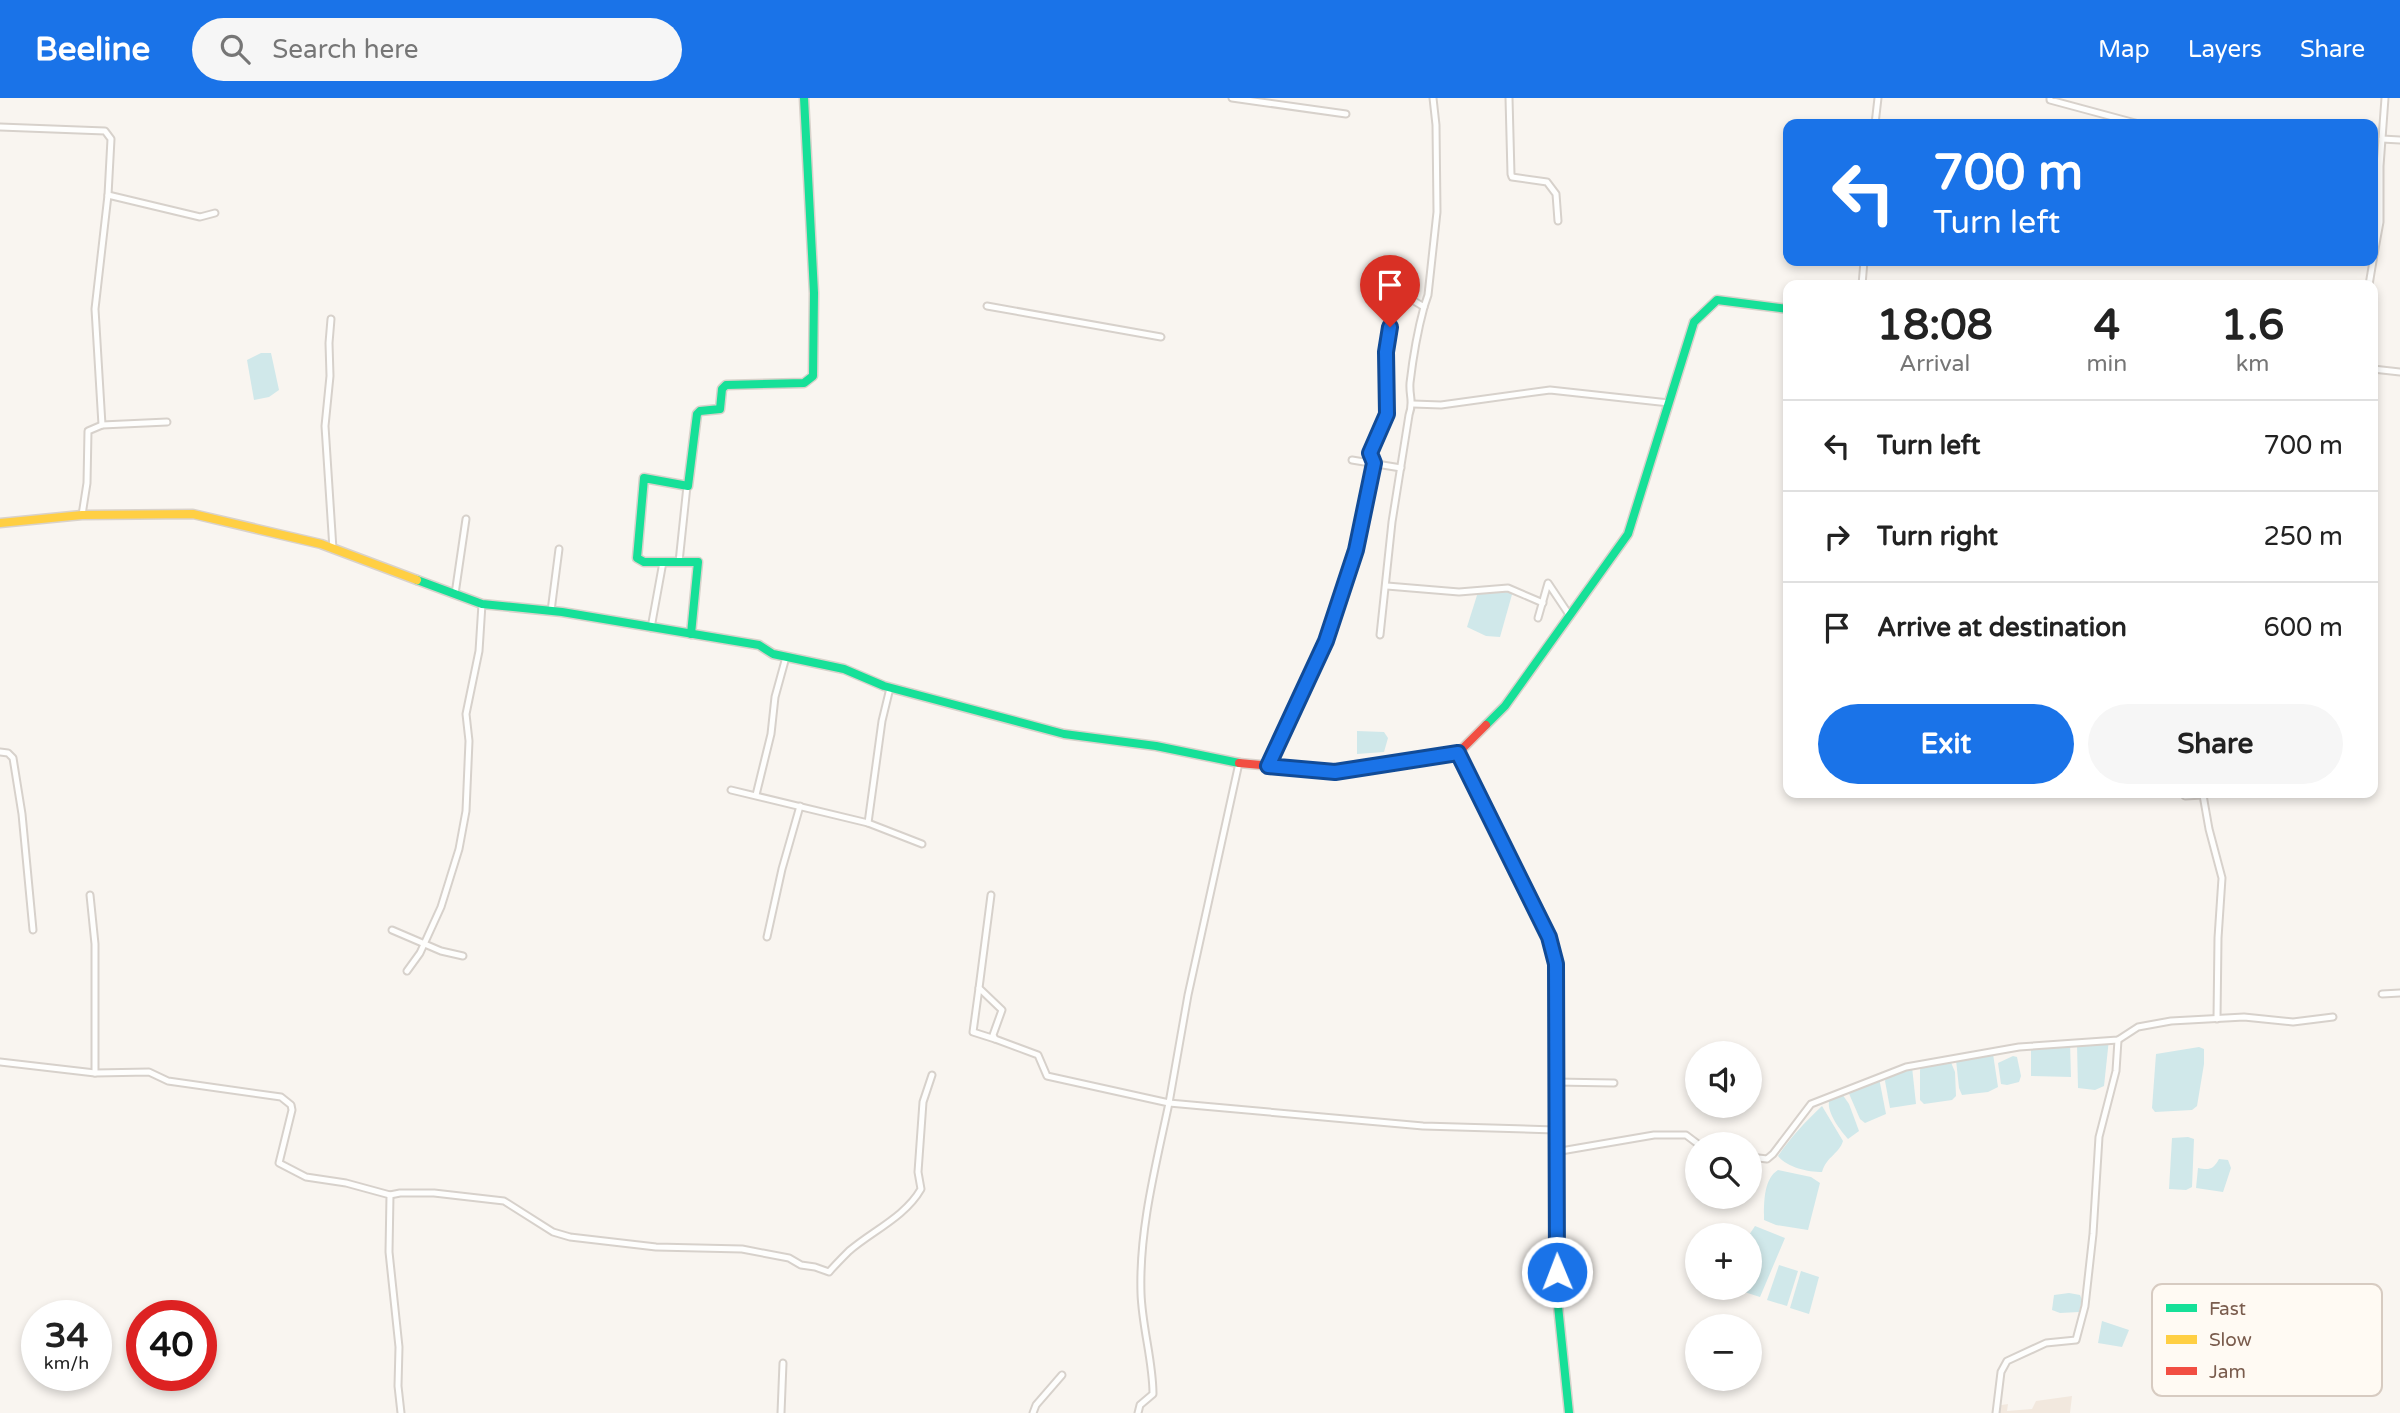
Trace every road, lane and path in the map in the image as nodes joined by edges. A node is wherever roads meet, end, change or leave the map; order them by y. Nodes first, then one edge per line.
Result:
1 (804, 98) edge
2 (1232, 98) edge
3 (1433, 98) edge
4 (1509, 98) edge
5 (1878, 98) edge
6 (2050, 98) edge
7 (2385, 98) edge
8 (1346, 114) dead end
9 (1876, 119) edge
10 (2120, 119) edge
11 (0, 127) edge
12 (2382, 139) junction
13 (2400, 140) edge
14 (2378, 157) edge
15 (2378, 194) edge
16 (108, 195) junction
17 (215, 214) dead end
18 (1558, 221) dead end
19 (2378, 233) edge
20 (987, 306) dead end
21 (1424, 307) junction
22 (1783, 308) edge
23 (331, 319) dead end
24 (1161, 337) dead end
25 (2378, 370) edge
26 (2400, 372) edge
27 (1669, 403) junction
28 (1413, 404) junction
29 (167, 422) dead end
30 (102, 425) junction
31 (1352, 460) dead end
32 (1374, 463) junction
33 (1401, 468) junction
34 (687, 486) junction
35 (82, 515) junction
36 (466, 519) dead end
37 (0, 523) edge
38 (333, 549) junction
39 (559, 549) dead end
40 (663, 562) junction
41 (679, 562) junction
42 (1387, 586) junction
43 (456, 594) junction
44 (1543, 603) junction
45 (482, 604) junction
46 (551, 611) junction
47 (1570, 616) junction
48 (1538, 618) dead end
49 (651, 628) junction
50 (691, 634) junction
51 (1380, 635) dead end
52 (786, 657) junction
53 (890, 688) junction
54 (0, 752) edge
55 (1458, 753) junction
56 (1239, 763) junction
57 (1268, 766) junction
58 (732, 790) dead end
59 (757, 795) junction
60 (2205, 798) edge
61 (800, 806) junction
62 (868, 823) junction
63 (922, 844) dead end
64 (90, 895) dead end
65 (991, 895) dead end
66 (33, 930) dead end
67 (391, 930) dead end
68 (767, 937) dead end
69 (425, 943) junction
70 (463, 956) dead end
71 (407, 971) dead end
72 (979, 988) junction
73 (2400, 993) edge
74 (2382, 994) dead end
75 (2333, 1017) dead end
76 (2217, 1019) junction
77 (995, 1039) junction
78 (2118, 1040) junction
79 (0, 1062) edge
80 (95, 1073) junction
81 (932, 1075) dead end
82 (1555, 1082) junction
83 (1614, 1083) dead end
84 (1169, 1103) junction
85 (1555, 1130) junction
86 (1685, 1135) edge
87 (1555, 1152) junction
88 (1762, 1158) edge
89 (390, 1195) junction
90 (783, 1363) dead end
91 (1062, 1375) dead end
92 (401, 1413) edge
93 (781, 1413) edge
94 (1033, 1413) edge
95 (1138, 1413) edge
96 (1569, 1413) edge
97 (1996, 1413) edge

1 - 34 street
2 - 8 street
3 - 21 street
4 - 18 street
5 - 9 street
6 - 10 street
7 - 12 street
11 - 16 street
12 - 13 street
12 - 14 street
15 - 19 street
16 - 17 street
16 - 30 street
20 - 24 street
21 - 28 street
21 - 32 street
22 - 27 street
23 - 38 street
25 - 26 street
27 - 28 street
27 - 47 street
28 - 33 street
29 - 30 street
30 - 35 street
31 - 32 street
32 - 33 street
32 - 57 street
33 - 42 street
34 - 40 street
34 - 41 street
35 - 37 street
35 - 38 street
36 - 43 street
38 - 43 street
39 - 46 street
40 - 41 street
40 - 49 street
41 - 50 street
42 - 44 street
42 - 51 street
43 - 45 street
44 - 47 street
44 - 48 street
45 - 46 street
45 - 69 street
46 - 49 street
47 - 55 street
49 - 50 street
50 - 52 street
52 - 53 street
52 - 59 street
53 - 56 street
53 - 62 street
54 - 66 street
55 - 57 street
55 - 82 street
56 - 57 street
56 - 84 street
58 - 59 street
59 - 61 street
60 - 76 street
61 - 62 street
61 - 68 street
62 - 63 street
64 - 80 street
65 - 72 street
67 - 69 street
69 - 70 street
69 - 71 street
72 - 77 street
72 - 77 street
73 - 74 street
75 - 76 street
76 - 78 street
77 - 84 street
78 - 88 street
78 - 97 street
79 - 80 street
80 - 89 street
81 - 89 street
82 - 83 street
82 - 85 street
84 - 85 street
84 - 95 street
85 - 87 street
86 - 87 street
87 - 96 street
89 - 92 street
90 - 93 street
91 - 94 street

